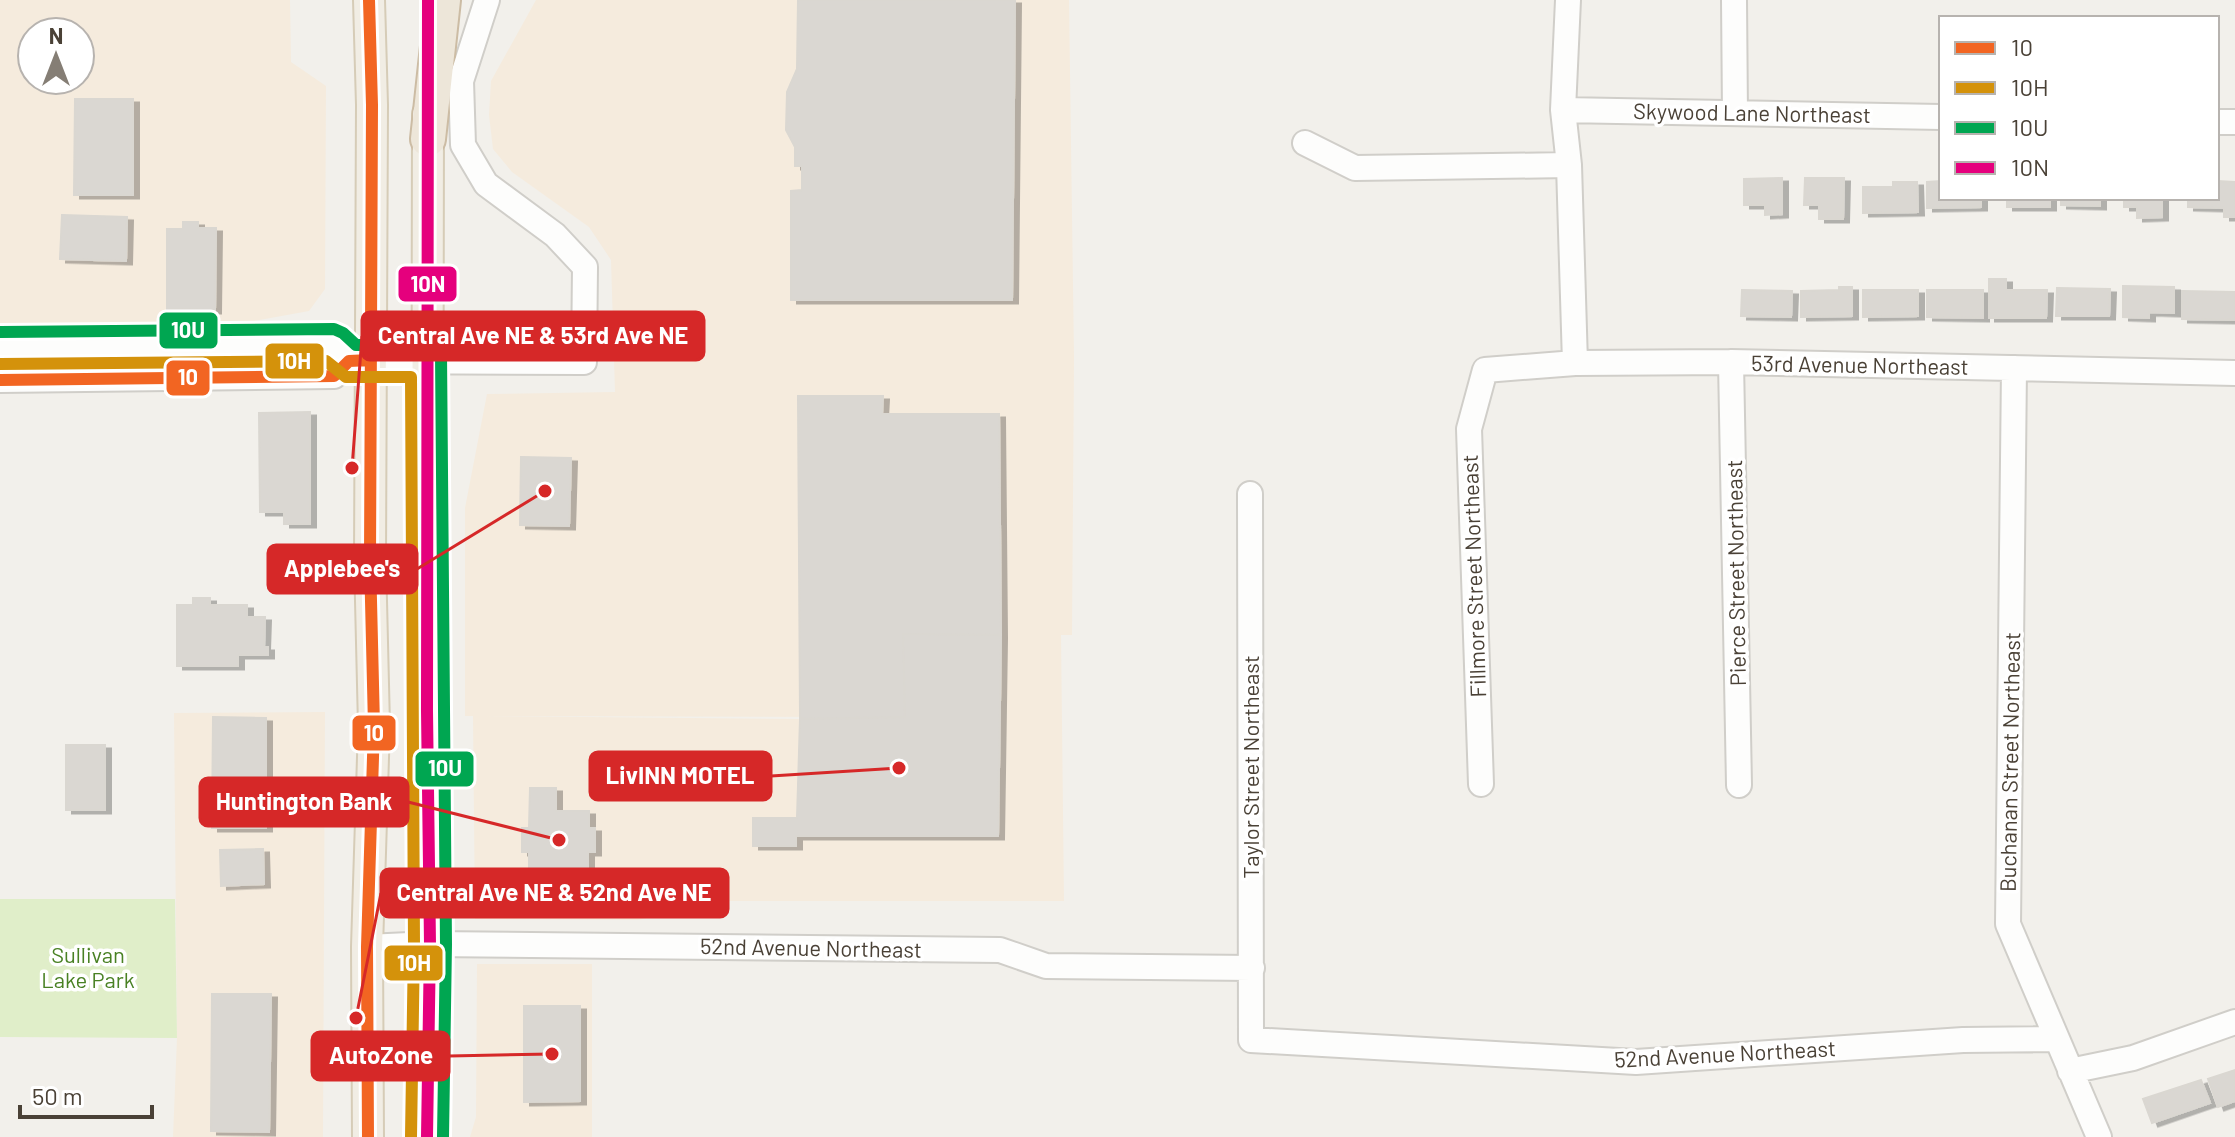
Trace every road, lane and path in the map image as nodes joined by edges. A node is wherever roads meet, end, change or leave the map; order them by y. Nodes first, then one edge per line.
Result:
1 (369, 0) edge
2 (428, 0) edge
3 (443, 0) edge
4 (487, 0) edge
5 (1568, 0) edge
6 (1734, 0) edge
7 (1563, 110) junction
8 (1735, 113) junction
9 (1939, 117) edge
10 (428, 139) junction
11 (1305, 143) dead end
12 (1569, 165) junction
13 (0, 348) edge
14 (360, 361) junction
15 (427, 361) junction
16 (1731, 362) junction
17 (1575, 363) junction
18 (2014, 368) junction
19 (1485, 370) joint
20 (2235, 373) edge
21 (0, 380) edge
22 (1250, 494) dead end
23 (1481, 784) dead end
24 (1739, 785) dead end
25 (430, 944) junction
26 (367, 947) junction
27 (1252, 968) junction
28 (2235, 1022) edge
29 (2056, 1039) junction
30 (1251, 1040) joint
31 (2070, 1071) junction
32 (368, 1137) edge
33 (427, 1137) edge
34 (2099, 1137) edge

1 - 14 main road
2 - 10 main road
3 - 10 highway
4 - 15 street
5 - 7 street
6 - 8 street
7 - 8 street, Skywood Lane Northeast
7 - 12 street
8 - 9 street, Skywood Lane Northeast
10 - 15 main road
11 - 12 street
12 - 17 street
13 - 14 street
14 - 15 street
14 - 21 street
14 - 26 main road
15 - 25 main road
16 - 17 street, 53rd Avenue Northeast
16 - 18 street, 53rd Avenue Northeast
16 - 24 street, Pierce Street Northeast
17 - 19 street, 53rd Avenue Northeast
18 - 20 street, 53rd Avenue Northeast
18 - 29 street, Buchanan Street Northeast
19 - 23 street, Fillmore Street Northeast
22 - 27 street, Taylor Street Northeast
25 - 26 street, 52nd Avenue Northeast
25 - 27 street, 52nd Avenue Northeast
25 - 33 main road
26 - 32 main road
27 - 30 street, Taylor Street Northeast
28 - 31 street
29 - 30 street, 52nd Avenue Northeast
29 - 31 street, Buchanan Street Northeast
31 - 34 street, Buchanan Street Northeast

